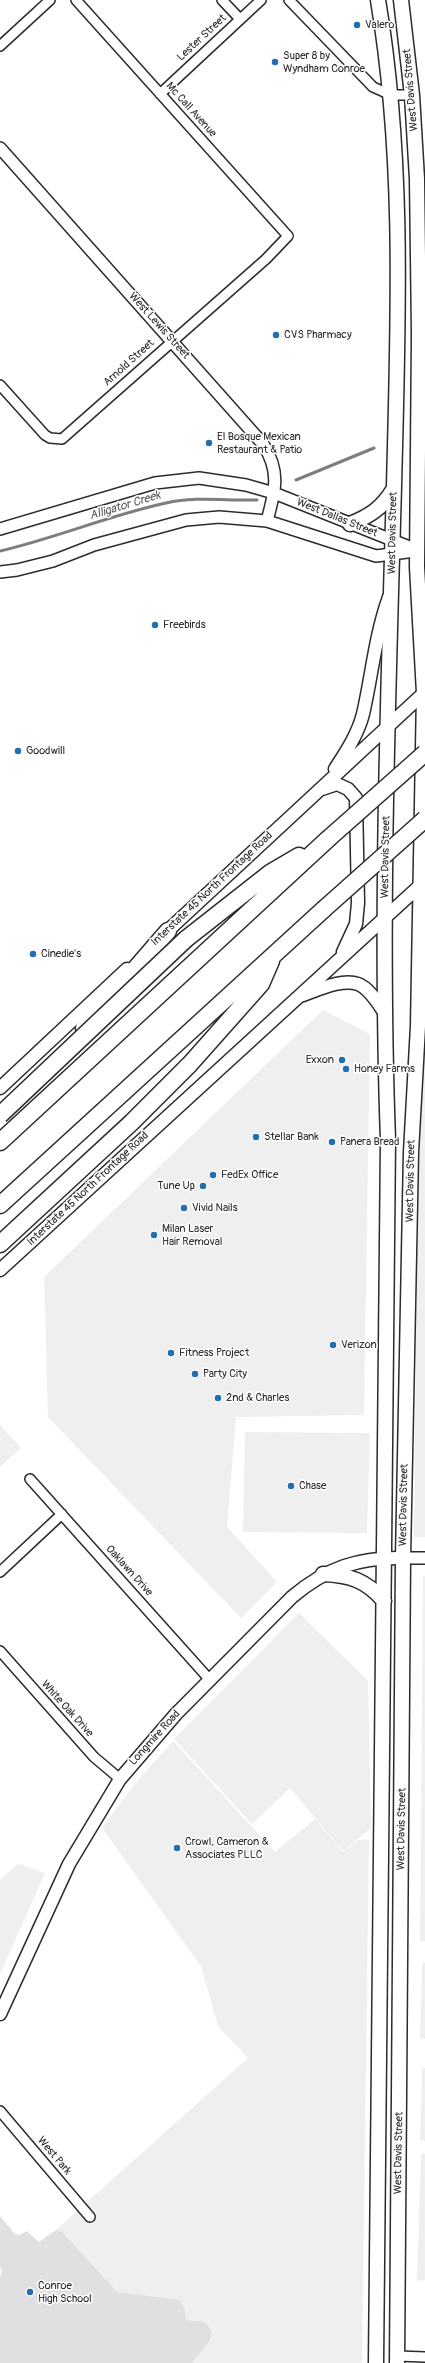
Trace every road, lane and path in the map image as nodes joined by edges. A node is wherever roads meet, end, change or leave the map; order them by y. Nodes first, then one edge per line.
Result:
1 (50, 0) edge
2 (76, 0) edge
3 (222, 0) edge
4 (261, 0) edge
5 (289, 0) edge
6 (378, 0) edge
7 (401, 0) edge
8 (240, 19) junction
9 (0, 46) edge
10 (160, 94) junction
11 (390, 95) junction
12 (412, 95) junction
13 (0, 148) edge
14 (288, 236) joint
15 (398, 309) junction
16 (420, 334) junction
17 (172, 340) junction
18 (0, 385) edge
19 (394, 489) junction
20 (274, 493) junction
21 (267, 521) junction
22 (350, 524) junction
23 (0, 529) edge
24 (392, 547) junction
25 (421, 552) edge
26 (0, 572) edge
27 (392, 588) junction
28 (424, 693) edge
29 (388, 726) junction
30 (425, 753) edge
31 (329, 780) junction
32 (318, 791) junction
33 (425, 819) edge
34 (328, 839) junction
35 (422, 883) edge
36 (385, 917) junction
37 (168, 931) junction
38 (273, 956) junction
39 (340, 957) junction
40 (297, 997) junction
41 (384, 1012) junction
42 (0, 1088) edge
43 (0, 1115) edge
44 (0, 1122) edge
45 (0, 1142) edge
46 (0, 1205) edge
47 (0, 1244) edge
48 (0, 1270) edge
49 (30, 1478) dead end
50 (62, 1514) junction
51 (385, 1558) junction
52 (403, 1558) junction
53 (425, 1558) edge
54 (0, 1572) edge
55 (323, 1574) junction
56 (384, 1601) junction
57 (0, 1651) edge
58 (210, 1680) junction
59 (120, 1779) junction
60 (381, 1942) junction
61 (0, 2014) edge
62 (400, 2055) junction
63 (0, 2111) edge
64 (90, 2217) dead end
65 (378, 2260) junction
66 (376, 2357) edge
67 (425, 2357) edge
68 (397, 2360) edge
69 (385, 2363) edge

1 - 9 street
2 - 10 street, Mc Call Avenue
3 - 8 street
4 - 8 street, Lester Street
5 - 11 street
6 - 11 main road, West Davis Street
7 - 12 main road, West Davis Street
8 - 10 street, Lester Street
10 - 14 street, Mc Call Avenue
11 - 12 street
11 - 15 main road, West Davis Street
12 - 16 main road, West Davis Street
13 - 17 street, West Lewis Street
14 - 17 street, Arnold Street
15 - 16 main road
15 - 19 main road, West Davis Street
16 - 25 main road, West Davis Street
17 - 18 street, Arnold Street
17 - 20 street, West Lewis Street
19 - 22 main road
19 - 24 main road, West Davis Street
20 - 21 street, West Lewis Street
20 - 22 street, West Dallas Street
20 - 23 street, West Dallas Street
21 - 24 street, West Dallas Street
21 - 26 street, West Dallas Street
22 - 24 street, West Dallas Street
24 - 25 street, West Dallas Street
24 - 27 main road, West Davis Street
25 - 28 main road, West Davis Street
27 - 29 main road, West Davis Street
27 - 31 main road
28 - 29 main road, Interstate 45 North Frontage Road
28 - 35 main road, West Davis Street
29 - 31 main road, Interstate 45 North Frontage Road
29 - 36 main road, West Davis Street
30 - 34 highway, bridge
31 - 32 main road, Interstate 45 North Frontage Road
32 - 37 main road, Interstate 45 North Frontage Road
32 - 39 main road
33 - 38 highway, bridge
34 - 43 highway, bridge
34 - 45 highway
35 - 36 main road, Interstate 45 North Frontage Road
35 - 52 main road, West Davis Street
36 - 39 main road, Interstate 45 North Frontage Road
36 - 41 main road, West Davis Street
37 - 42 main road, Interstate 45 North Frontage Road
37 - 44 highway
38 - 46 highway
38 - 47 highway
39 - 40 main road, Interstate 45 North Frontage Road
40 - 41 main road
40 - 48 main road, Interstate 45 North Frontage Road
41 - 51 main road, West Davis Street
49 - 50 street, Oaklawn Drive
50 - 54 street
50 - 58 street, Oaklawn Drive
51 - 52 main road, Longmire Road
51 - 55 main road, Longmire Road
51 - 56 main road, West Davis Street
52 - 53 street
52 - 62 main road, West Davis Street
55 - 56 main road
55 - 58 main road, Longmire Road
56 - 60 main road, West Davis Street
57 - 59 street, White Oak Drive
58 - 59 main road, Longmire Road
59 - 61 main road, Longmire Road
60 - 62 main road
60 - 65 main road, West Davis Street
62 - 68 main road, West Davis Street
63 - 64 street, West Park
65 - 66 main road, West Davis Street
65 - 68 main road
66 - 69 main road
67 - 68 street

